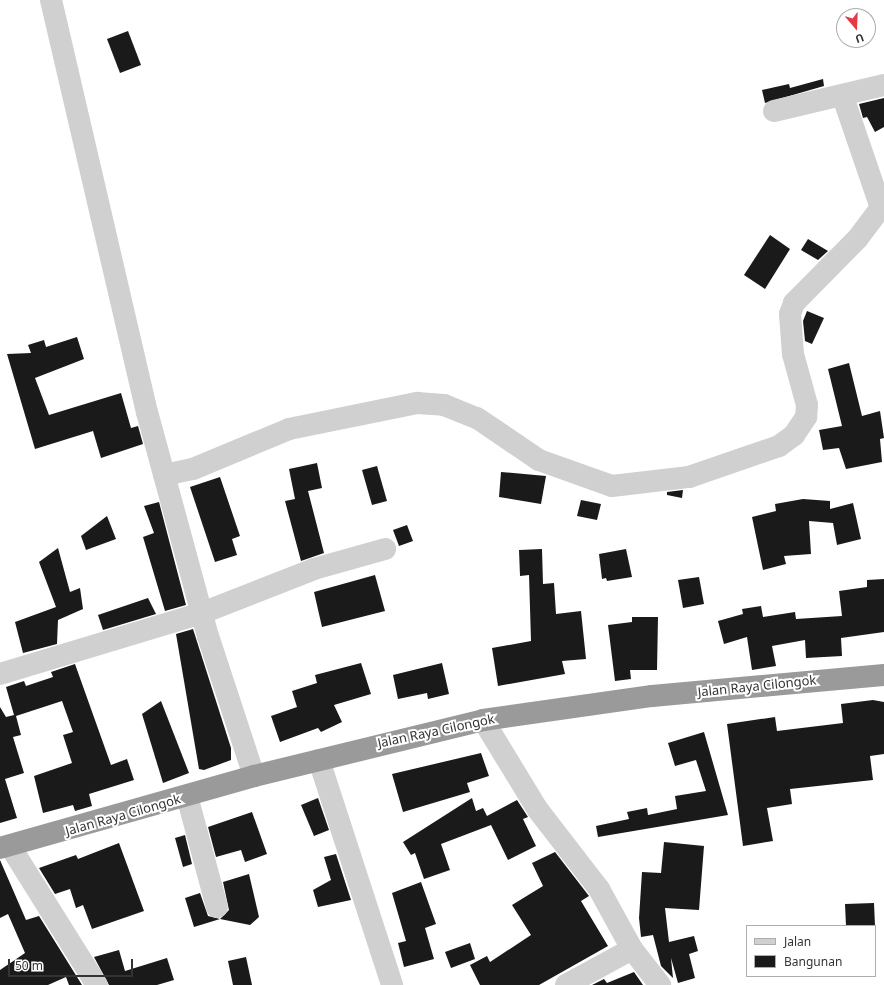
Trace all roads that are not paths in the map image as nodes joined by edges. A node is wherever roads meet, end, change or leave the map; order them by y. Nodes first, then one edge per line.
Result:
1 (51, 0) edge
2 (884, 85) edge
3 (843, 97) junction
4 (774, 111) dead end
5 (882, 207) edge
6 (164, 475) junction
7 (385, 549) dead end
8 (202, 613) junction
9 (0, 674) edge
10 (884, 675) edge
11 (483, 720) junction
12 (318, 760) junction
13 (254, 776) junction
14 (187, 796) junction
15 (5, 847) edge
16 (217, 907) dead end
17 (632, 949) junction
18 (96, 985) edge
19 (392, 985) edge
20 (566, 985) edge
21 (660, 985) edge

1 - 6 street
2 - 3 street
3 - 4 street
3 - 5 street
5 - 6 street
6 - 8 street
7 - 8 street
8 - 9 street
8 - 13 street
10 - 11 highway, Jalan Raya Cilongok
11 - 12 highway, Jalan Raya Cilongok
11 - 17 street
12 - 13 highway, Jalan Raya Cilongok
12 - 19 street
13 - 14 highway, Jalan Raya Cilongok
14 - 15 highway, Jalan Raya Cilongok
14 - 16 street
15 - 18 street
17 - 20 street
17 - 21 street

